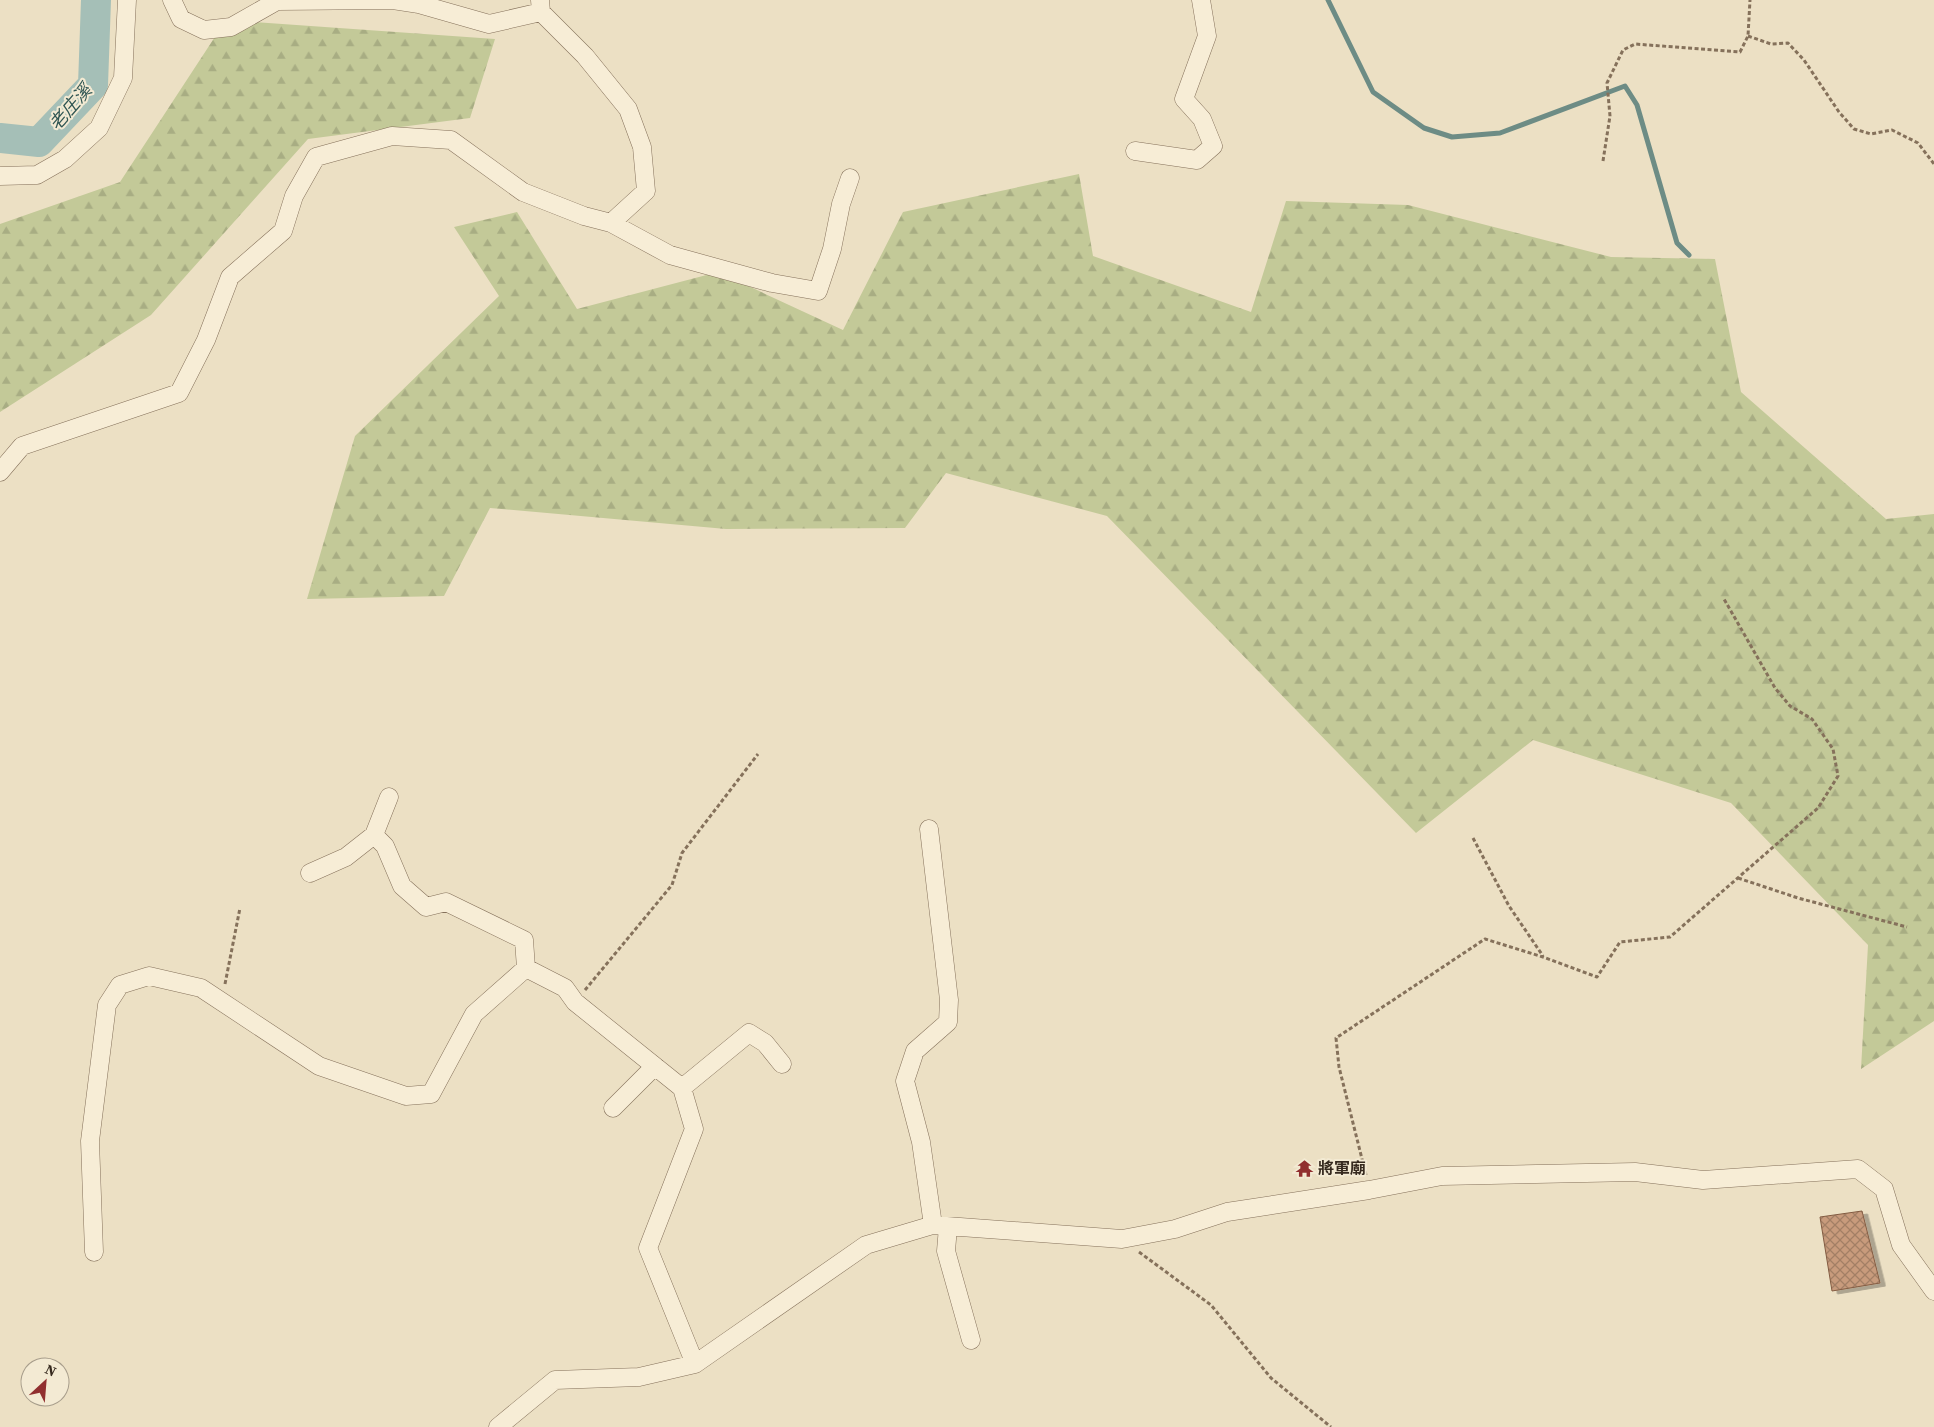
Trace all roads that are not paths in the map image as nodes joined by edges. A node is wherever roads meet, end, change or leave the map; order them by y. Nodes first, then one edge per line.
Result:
1 (127, 0) edge
2 (172, 0) edge
3 (1201, 0) edge
4 (541, 6) edge
5 (1136, 151) dead end
6 (0, 176) edge
7 (850, 178) dead end
8 (611, 223) junction
9 (0, 472) edge
10 (389, 797) dead end
11 (929, 829) dead end
12 (374, 836) junction
13 (310, 873) dead end
14 (526, 968) junction
15 (782, 1064) dead end
16 (655, 1066) junction
17 (682, 1088) junction
18 (613, 1108) dead end
19 (940, 1226) junction
20 (94, 1252) dead end
21 (1934, 1291) edge
22 (971, 1340) dead end
23 (695, 1364) junction
24 (498, 1427) edge

1 - 6 street
2 - 4 street
3 - 5 street
4 - 8 street
7 - 8 street
8 - 9 street
10 - 12 street
11 - 19 street
12 - 13 street
12 - 14 street
14 - 16 street
14 - 20 street
15 - 17 street
16 - 17 street
16 - 18 street
17 - 23 street
19 - 21 street
19 - 22 street
19 - 23 street
23 - 24 street

